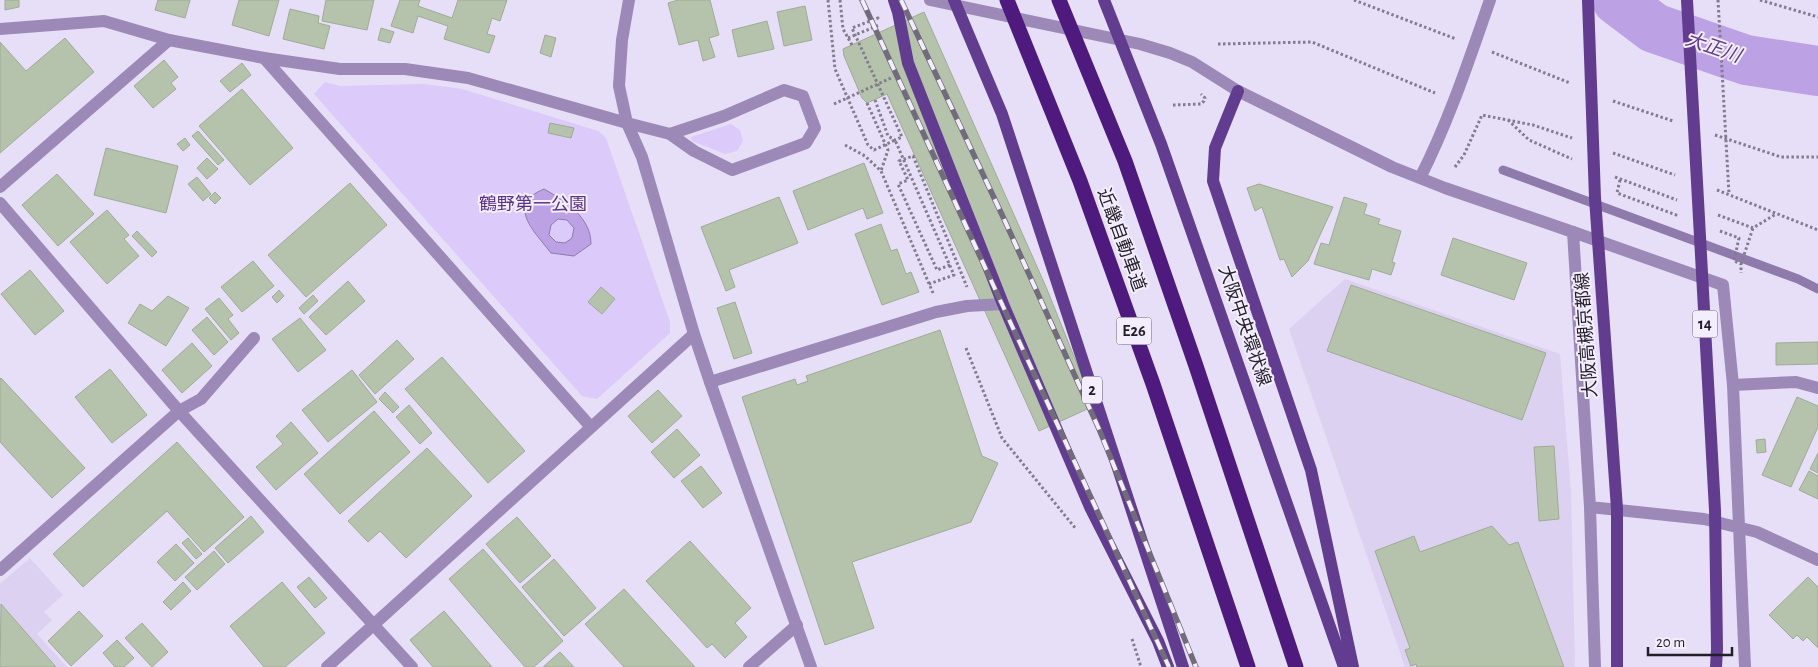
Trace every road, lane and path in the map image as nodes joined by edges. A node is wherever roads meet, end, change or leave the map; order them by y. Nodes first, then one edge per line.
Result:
1 (629, 0) edge
2 (828, 0) edge
3 (840, 0) edge
4 (894, 0) edge
5 (930, 0) edge
6 (954, 0) edge
7 (1007, 0) edge
8 (1059, 0) edge
9 (1104, 0) edge
10 (1490, 0) edge
11 (1588, 0) edge
12 (1687, 0) edge
13 (1718, 0) edge
14 (1760, 0) edge
15 (1818, 17) edge
16 (0, 29) edge
17 (848, 38) junction
18 (169, 40) junction
19 (1218, 44) dead end
20 (852, 45) dead end
21 (264, 58) junction
22 (891, 78) dead end
23 (877, 85) junction
24 (1238, 91) junction
25 (1199, 92) dead end
26 (1435, 94) dead end
27 (875, 100) dead end
28 (867, 103) dead end
29 (834, 104) dead end
30 (1173, 105) dead end
31 (1507, 120) junction
32 (627, 123) junction
33 (670, 134) junction
34 (895, 140) junction
35 (1579, 141) dead end
36 (845, 145) dead end
37 (1608, 151) dead end
38 (1579, 162) dead end
39 (1456, 167) dead end
40 (881, 172) junction
41 (1612, 176) dead end
42 (1420, 178) junction
43 (1682, 178) dead end
44 (1620, 180) junction
45 (0, 187) edge
46 (1710, 188) dead end
47 (1729, 194) junction
48 (1682, 202) dead end
49 (0, 203) edge
50 (1776, 214) junction
51 (1718, 215) dead end
52 (1687, 218) dead end
53 (1713, 228) dead end
54 (1753, 228) junction
55 (1818, 230) edge
56 (1573, 232) junction
57 (1741, 264) junction
58 (950, 265) junction
59 (1741, 273) dead end
60 (929, 284) junction
61 (968, 285) junction
62 (959, 288) dead end
63 (967, 291) dead end
64 (934, 296) dead end
65 (1003, 304) junction
66 (694, 334) junction
67 (254, 338) dead end
68 (966, 348) dead end
69 (710, 382) junction
70 (1733, 385) junction
71 (1818, 388) edge
72 (179, 411) junction
73 (590, 426) junction
74 (1590, 507) junction
75 (1739, 528) junction
76 (1081, 536) dead end
77 (1818, 560) edge
78 (0, 570) edge
79 (375, 625) junction
80 (797, 625) junction
81 (1130, 633) dead end
82 (327, 667) edge
83 (412, 667) edge
84 (749, 667) edge
85 (811, 667) edge
86 (1141, 667) edge
87 (1168, 667) edge
88 (1183, 667) edge
89 (1248, 667) edge
90 (1296, 667) edge
91 (1344, 667) edge
92 (1353, 667) edge
93 (1595, 667) edge
94 (1617, 667) edge
95 (1716, 667) edge
96 (1745, 667) edge

1 - 32 street
2 - 34 path
3 - 17 path
4 - 65 main road
5 - 24 street
6 - 88 main road, 2
7 - 89 highway, 近畿自動車道 / E26
8 - 90 highway, 近畿自動車道 / E26
9 - 91 main road, 大阪中央環状線
10 - 42 street
11 - 94 main road, 大阪高槻京都線
12 - 95 main road, 14
13 - 47 path
14 - 15 path
16 - 18 street
17 - 20 path
17 - 23 path
18 - 21 street
18 - 45 street
19 - 26 path
21 - 32 street
21 - 73 street
22 - 23 path
23 - 29 path
23 - 34 path
24 - 42 street
24 - 92 main road
25 - 30 path
27 - 34 path
28 - 40 path
31 - 35 path
31 - 38 path
31 - 39 path
32 - 33 street
32 - 66 street
33 - 33 street
34 - 58 path
36 - 40 path
37 - 43 path
40 - 60 path
41 - 44 path
42 - 56 street
44 - 48 path
44 - 52 path
46 - 47 path
47 - 50 path
49 - 72 street
50 - 54 path
50 - 55 path
51 - 54 path
53 - 57 path
54 - 57 path
56 - 70 street
56 - 74 street
57 - 59 path
58 - 60 path
58 - 61 path
60 - 64 path
61 - 62 path
61 - 63 path
65 - 69 street
65 - 87 main road
66 - 69 street
66 - 73 street
67 - 72 street
68 - 76 path
69 - 80 street
70 - 71 street
70 - 75 street
72 - 78 street
72 - 79 street
73 - 79 street
74 - 75 street
74 - 93 street
75 - 77 street
75 - 96 street
79 - 82 street
79 - 83 street
80 - 84 street
80 - 85 street
81 - 86 path

